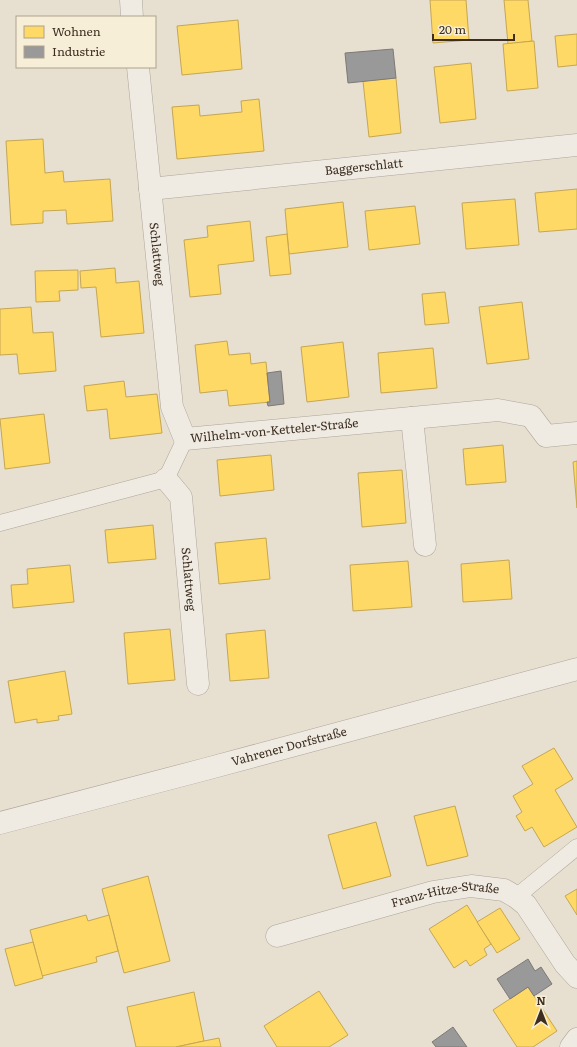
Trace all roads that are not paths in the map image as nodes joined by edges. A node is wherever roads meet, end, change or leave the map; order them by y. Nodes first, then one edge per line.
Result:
1 (131, 0) edge
2 (132, 16) edge
3 (138, 68) edge
4 (577, 145) edge
5 (150, 189) junction
6 (412, 418) junction
7 (577, 433) edge
8 (185, 439) junction
9 (166, 479) junction
10 (0, 523) edge
11 (425, 544) dead end
12 (577, 669) edge
13 (198, 684) dead end
14 (0, 823) edge
15 (577, 847) edge
16 (516, 897) junction
17 (277, 936) dead end
18 (577, 977) edge
19 (577, 1039) edge
20 (571, 1047) edge

1 - 2 street
3 - 5 street, Schlattweg
4 - 5 street, Baggerschlatt
5 - 8 street, Schlattweg
6 - 7 street, Wilhelm-von-Ketteler-Straße
6 - 8 street, Wilhelm-von-Ketteler-Straße
6 - 11 street
8 - 9 lane, Wilhelm-von-Ketteler-Straße
9 - 10 lane
9 - 13 street, Schlattweg
12 - 14 street, Vahrener Dorfstraße
15 - 16 lane
16 - 17 street, Franz-Hitze-Straße
16 - 18 street, Franz-Hitze-Straße
19 - 20 street

